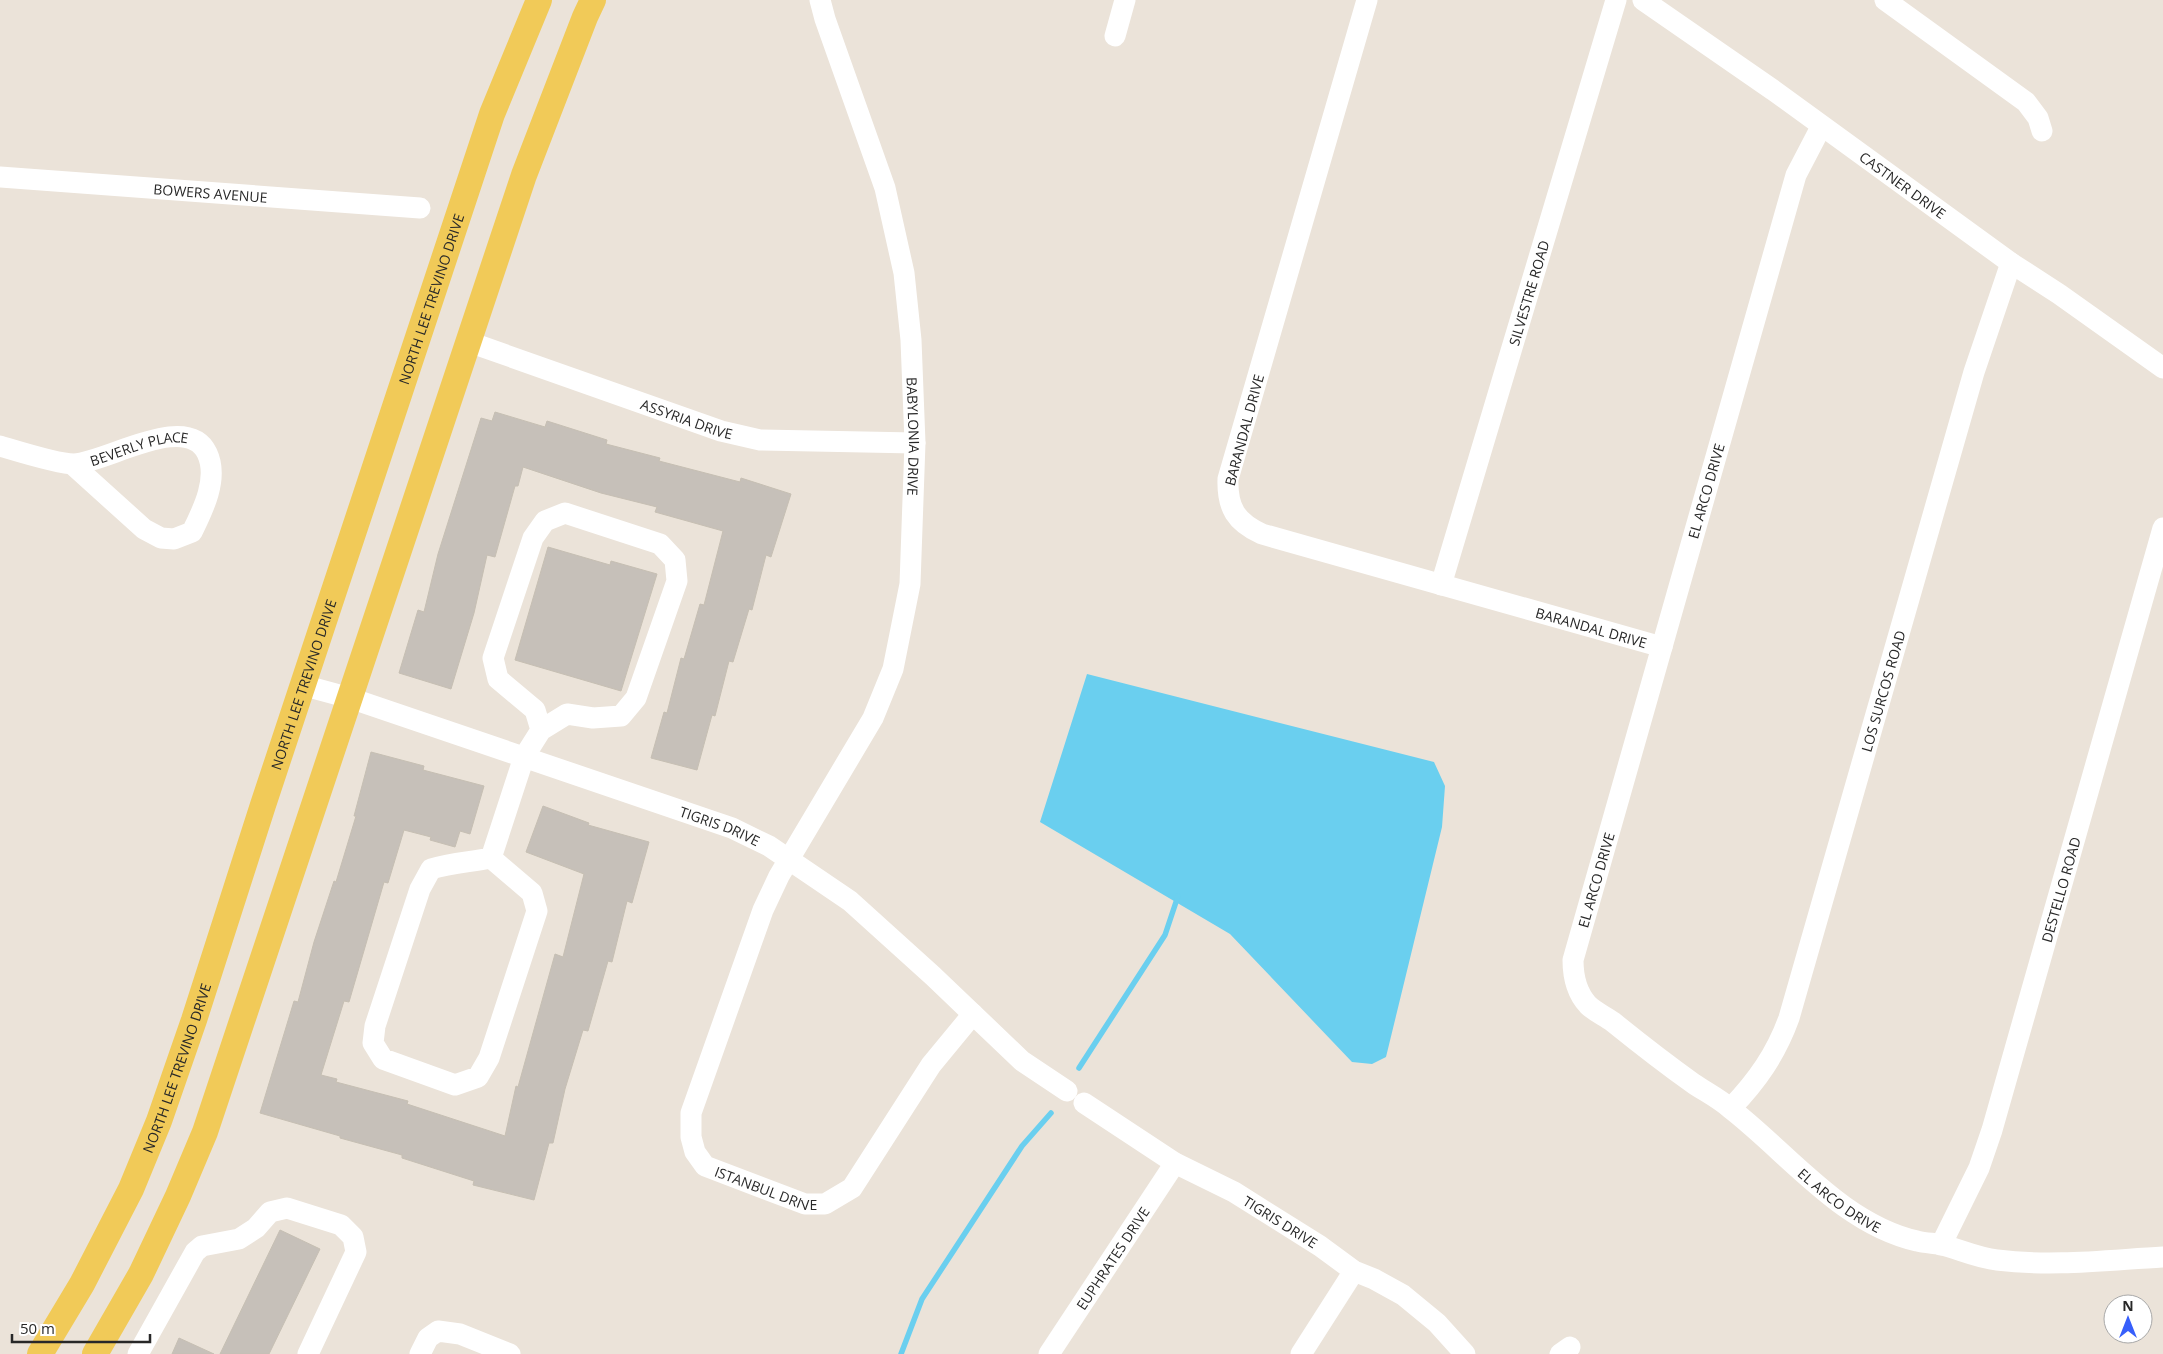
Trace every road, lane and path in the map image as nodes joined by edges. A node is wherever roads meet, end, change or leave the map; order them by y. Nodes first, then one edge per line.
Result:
1 (539, 0) edge
2 (593, 0) edge
3 (820, 0) edge
4 (1125, 0) edge
5 (1367, 0) edge
6 (1616, 0) edge
7 (1643, 0) edge
8 (1886, 0) edge
9 (1115, 36) dead end
10 (1821, 127) junction
11 (2042, 131) dead end
12 (0, 178) edge
13 (420, 208) dead end
14 (2011, 263) junction
15 (469, 342) junction
16 (2163, 368) edge
17 (915, 443) junction
18 (0, 446) edge
19 (72, 464) junction
20 (2163, 528) edge
21 (1441, 585) junction
22 (1662, 647) junction
23 (302, 685) junction
24 (350, 698) junction
25 (541, 730) junction
26 (524, 758) junction
27 (491, 858) junction
28 (789, 859) junction
29 (973, 1014) junction
30 (1067, 1091) dead end
31 (1084, 1103) dead end
32 (1731, 1108) junction
33 (1175, 1163) junction
34 (1940, 1244) junction
35 (2163, 1258) edge
36 (1354, 1271) junction
37 (40, 1354) edge
38 (95, 1354) edge
39 (138, 1354) edge
40 (308, 1354) edge
41 (420, 1354) edge
42 (510, 1354) edge
43 (1049, 1354) edge
44 (1301, 1354) edge
45 (1465, 1354) edge

1 - 23 main road, NORTH LEE TREVINO DRIVE
2 - 15 main road
3 - 17 street, BABYLONIA DRIVE
4 - 9 street
5 - 21 street, BARANDAL DRIVE
6 - 21 street, SILVESTRE ROAD
7 - 10 street, CASTNER DRIVE
8 - 11 street
10 - 14 street, CASTNER DRIVE
10 - 22 street, EL ARCO DRIVE
12 - 13 street, BOWERS AVENUE
14 - 16 street, CASTNER DRIVE
14 - 32 street, LOS SURCOS ROAD
15 - 17 street, ASSYRIA DRIVE
15 - 24 main road
17 - 28 street, BABYLONIA DRIVE
18 - 19 street, BEVERLY PLACE
19 - 19 street, BEVERLY PLACE
20 - 34 street, DESTELLO ROAD
21 - 22 street, BARANDAL DRIVE
22 - 32 street, EL ARCO DRIVE
23 - 24 street, TIGRIS DRIVE
23 - 37 main road, NORTH LEE TREVINO DRIVE
24 - 26 street, TIGRIS DRIVE
24 - 38 main road
25 - 25 street
25 - 26 street
26 - 27 street
26 - 28 street, TIGRIS DRIVE
27 - 27 street
28 - 29 street, TIGRIS DRIVE
28 - 29 street, ISTANBUL DRIVE
29 - 30 street, TIGRIS DRIVE
31 - 33 street, TIGRIS DRIVE
32 - 34 street, EL ARCO DRIVE
33 - 36 street, TIGRIS DRIVE
33 - 43 street, EUPHRATES DRIVE
34 - 35 street, EL ARCO DRIVE
36 - 44 street
36 - 45 street, TIGRIS DRIVE
39 - 40 street
41 - 42 street

